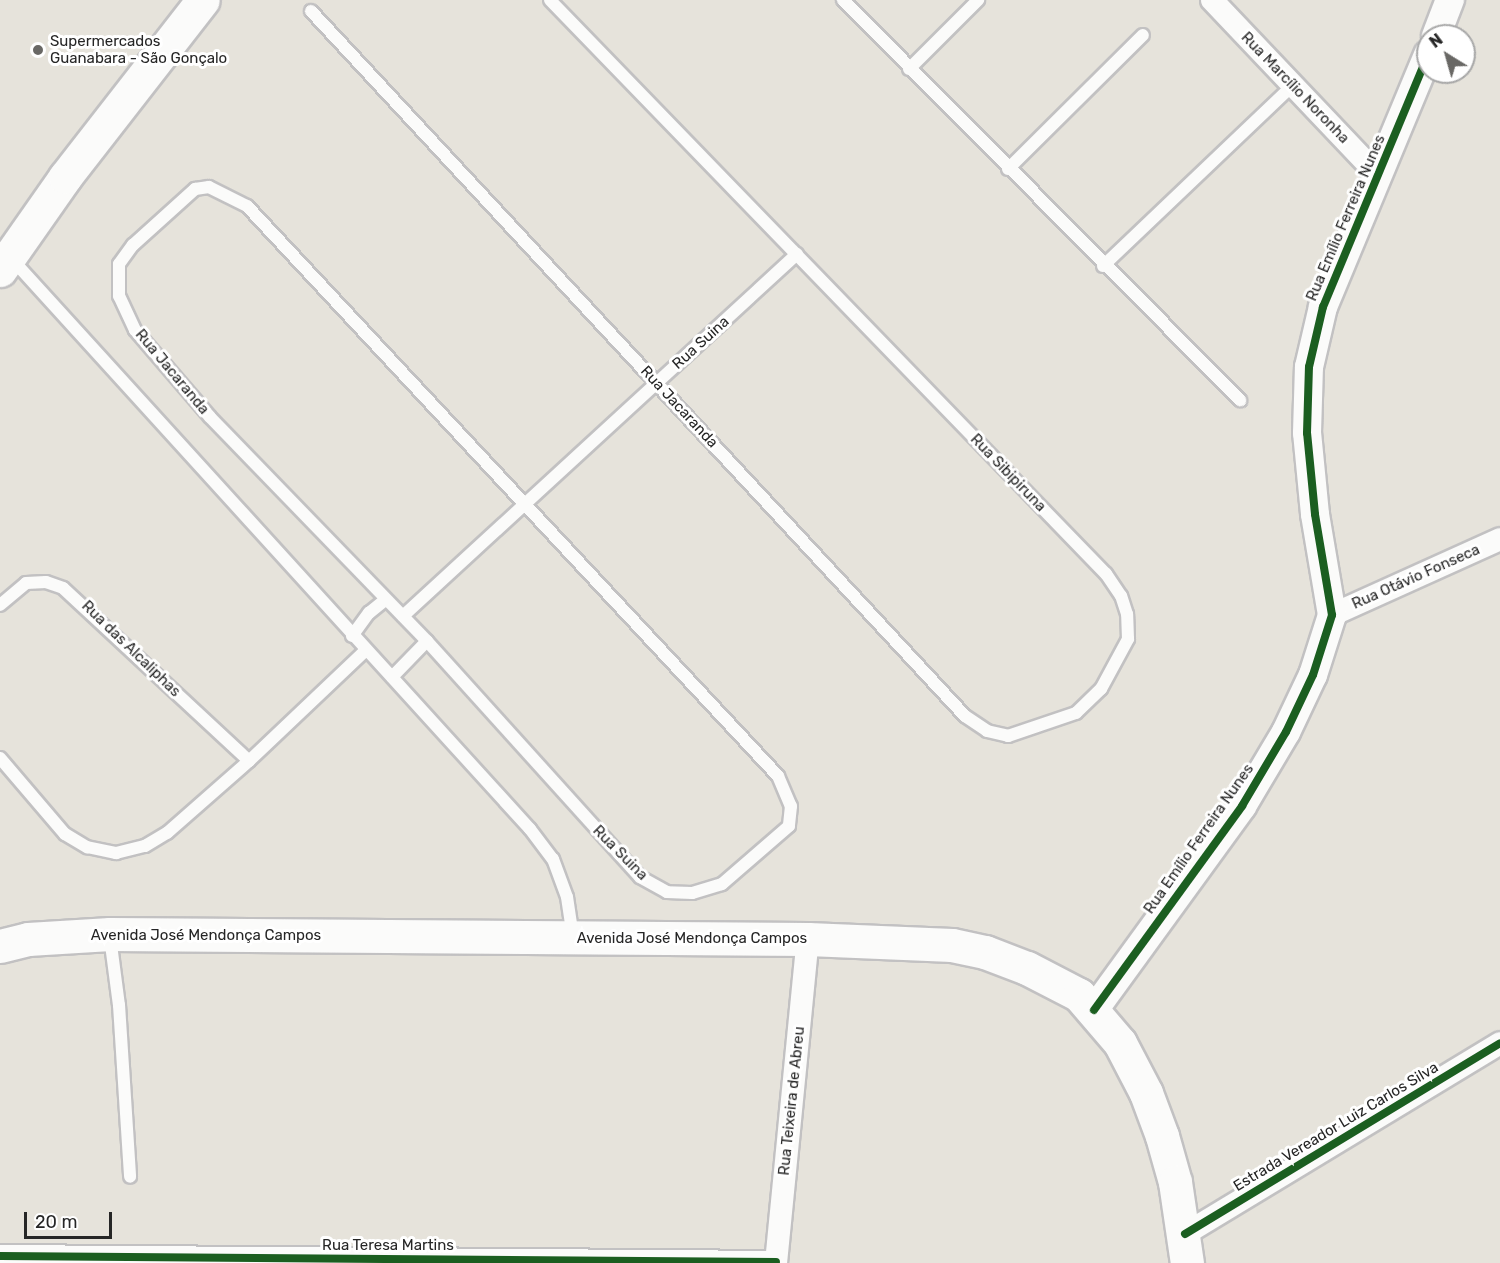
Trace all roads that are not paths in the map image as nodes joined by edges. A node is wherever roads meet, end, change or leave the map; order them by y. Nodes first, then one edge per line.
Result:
1 (203, 0) edge
2 (550, 0) edge
3 (843, 0) edge
4 (978, 0) edge
5 (1212, 0) edge
6 (1450, 0) edge
7 (311, 11) dead end
8 (1441, 24) edge
9 (1143, 35) dead end
10 (909, 69) junction
11 (1416, 84) edge
12 (1292, 86) junction
13 (1008, 169) junction
14 (1379, 176) junction
15 (797, 254) junction
16 (5, 263) edge
17 (1103, 266) junction
18 (657, 383) junction
19 (1240, 400) dead end
20 (525, 504) junction
21 (1500, 539) edge
22 (385, 600) junction
23 (0, 605) edge
24 (1332, 615) junction
25 (403, 616) junction
26 (352, 636) junction
27 (428, 641) junction
28 (365, 651) junction
29 (393, 677) junction
30 (1076, 713) joint
31 (0, 758) edge
32 (249, 761) junction
33 (110, 934) junction
34 (573, 938) junction
35 (808, 939) junction
36 (0, 946) edge
37 (1094, 1010) junction
38 (1500, 1043) edge
39 (130, 1178) dead end
40 (1186, 1249) edge
41 (0, 1256) edge
42 (776, 1263) edge

1 - 16 main road
2 - 15 lane
3 - 10 lane
4 - 10 lane
5 - 12 street, Rua Marcílio Noronha
6 - 8 street
7 - 18 lane, Rua Jacaranda
9 - 13 lane
10 - 13 lane
11 - 14 street, Rua Emílio Ferreira Nunes
12 - 14 street, Rua Marcílio Noronha
12 - 17 lane
13 - 17 lane
14 - 24 street, Rua Emílio Ferreira Nunes
15 - 18 lane, Rua Suina
15 - 30 lane, Rua Sibipiruna
16 - 26 lane
17 - 19 lane
18 - 20 lane, Rua Suina
18 - 30 lane, Rua Jacaranda
20 - 22 lane, Rua Jacaranda
20 - 25 lane, Rua Suina
20 - 27 lane, Rua Suina
21 - 24 street, Rua Otávio Fonseca
22 - 25 lane, Rua Jacaranda
22 - 26 lane
23 - 32 lane, Rua das Alcaliphas
24 - 37 street, Rua Emílio Ferreira Nunes
25 - 27 lane, Rua Suina
26 - 28 lane
27 - 29 lane
28 - 29 lane
28 - 32 lane
29 - 34 lane
31 - 32 lane
33 - 34 main road, Avenida José Mendonça Campos
33 - 36 main road, Avenida José Mendonça Campos
33 - 39 lane
34 - 35 main road, Avenida José Mendonça Campos
35 - 37 main road, Avenida José Mendonça Campos
35 - 42 street, Rua Teixeira de Abreu
37 - 40 main road, Avenida José Mendonça Campos
38 - 40 street, Estrada Vereador Luiz Carlos Silva
41 - 42 street, Rua Teresa Martins

